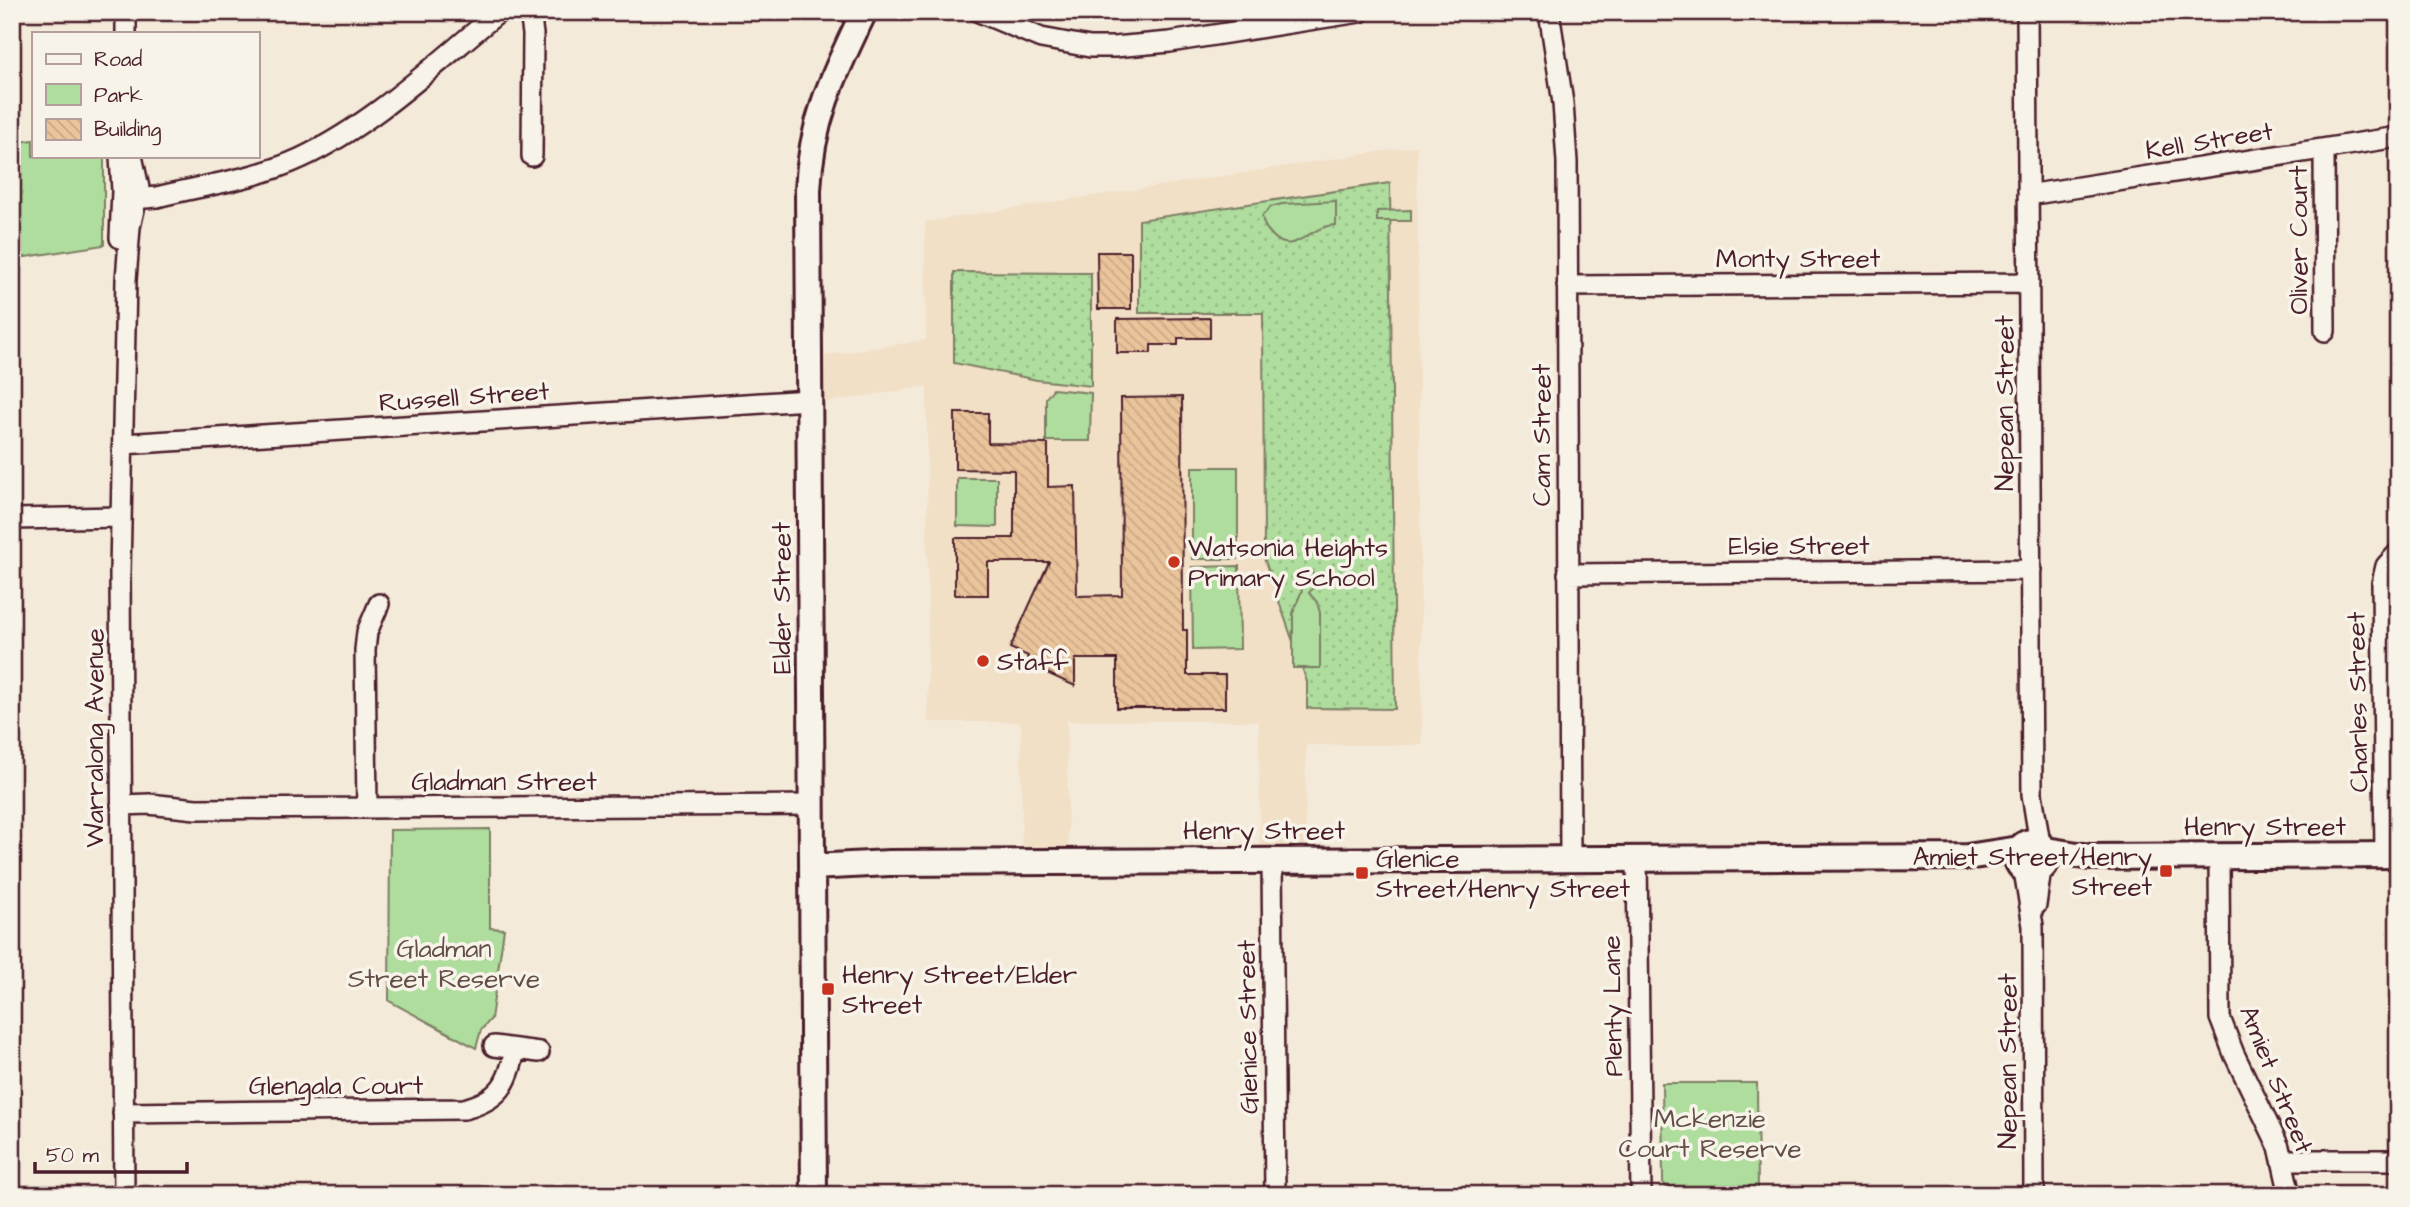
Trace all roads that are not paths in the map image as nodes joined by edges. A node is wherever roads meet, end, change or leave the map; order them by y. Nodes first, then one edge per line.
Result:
1 (126, 12) edge
2 (499, 12) edge
3 (530, 12) edge
4 (864, 12) edge
5 (979, 12) edge
6 (1360, 12) edge
7 (1549, 12) edge
8 (2027, 12) edge
9 (1267, 20) edge
10 (126, 32) edge
11 (2398, 137) edge
12 (2324, 149) junction
13 (532, 156) dead end
14 (121, 158) edge
15 (132, 158) edge
16 (133, 192) junction
17 (2028, 195) junction
18 (2029, 283) junction
19 (1567, 286) junction
20 (2325, 331) dead end
21 (809, 400) junction
22 (123, 444) junction
23 (121, 517) junction
24 (12, 519) edge
25 (2398, 553) edge
26 (2031, 570) junction
27 (1568, 574) junction
28 (380, 604) dead end
29 (812, 806) junction
30 (368, 808) junction
31 (121, 810) junction
32 (2391, 855) edge
33 (2219, 856) junction
34 (2032, 857) junction
35 (1570, 858) junction
36 (1637, 858) junction
37 (1272, 860) junction
38 (812, 867) junction
39 (494, 1046) dead end
40 (515, 1049) junction
41 (539, 1052) dead end
42 (123, 1113) junction
43 (2283, 1160) junction
44 (2398, 1160) edge
45 (124, 1195) edge
46 (814, 1195) edge
47 (1275, 1195) edge
48 (1641, 1195) edge
49 (2034, 1195) edge
50 (2290, 1195) edge

1 - 10 street
2 - 16 street
3 - 13 street
4 - 21 street, Elder Street
5 - 9 street
6 - 9 street
7 - 19 street, Cam Street
8 - 17 street, Nepean Street
11 - 12 street, Kell Street
12 - 17 street, Kell Street
12 - 20 street, Oliver Court
14 - 16 street, Warralong Avenue
15 - 16 street, Warralong Avenue
16 - 22 street, Warralong Avenue
17 - 18 street, Nepean Street
18 - 19 street, Monty Street
18 - 26 street, Nepean Street
19 - 27 street, Cam Street
21 - 22 street, Russell Street
21 - 29 street, Elder Street
22 - 23 street, Warralong Avenue
23 - 24 street
23 - 31 street, Warralong Avenue
25 - 32 street, Charles Street
26 - 27 street, Elsie Street
26 - 34 street, Nepean Street
27 - 35 street, Cam Street
28 - 30 street
29 - 30 street, Gladman Street
29 - 38 street, Elder Street
30 - 31 street, Gladman Street
31 - 42 street, Warralong Avenue
32 - 33 street, Henry Street
33 - 34 street, Henry Street
33 - 43 street, Amiet Street
34 - 36 street, Henry Street
34 - 49 street, Nepean Street
35 - 36 street, Henry Street
35 - 37 street, Henry Street
36 - 48 street, Plenty Lane
37 - 38 street, Henry Street
37 - 47 street, Glenice Street
38 - 46 street, Elder Street
39 - 40 street
40 - 41 street
40 - 42 street, Glengala Court
42 - 45 street, Warralong Avenue
43 - 44 street
43 - 50 street, Amiet Street

